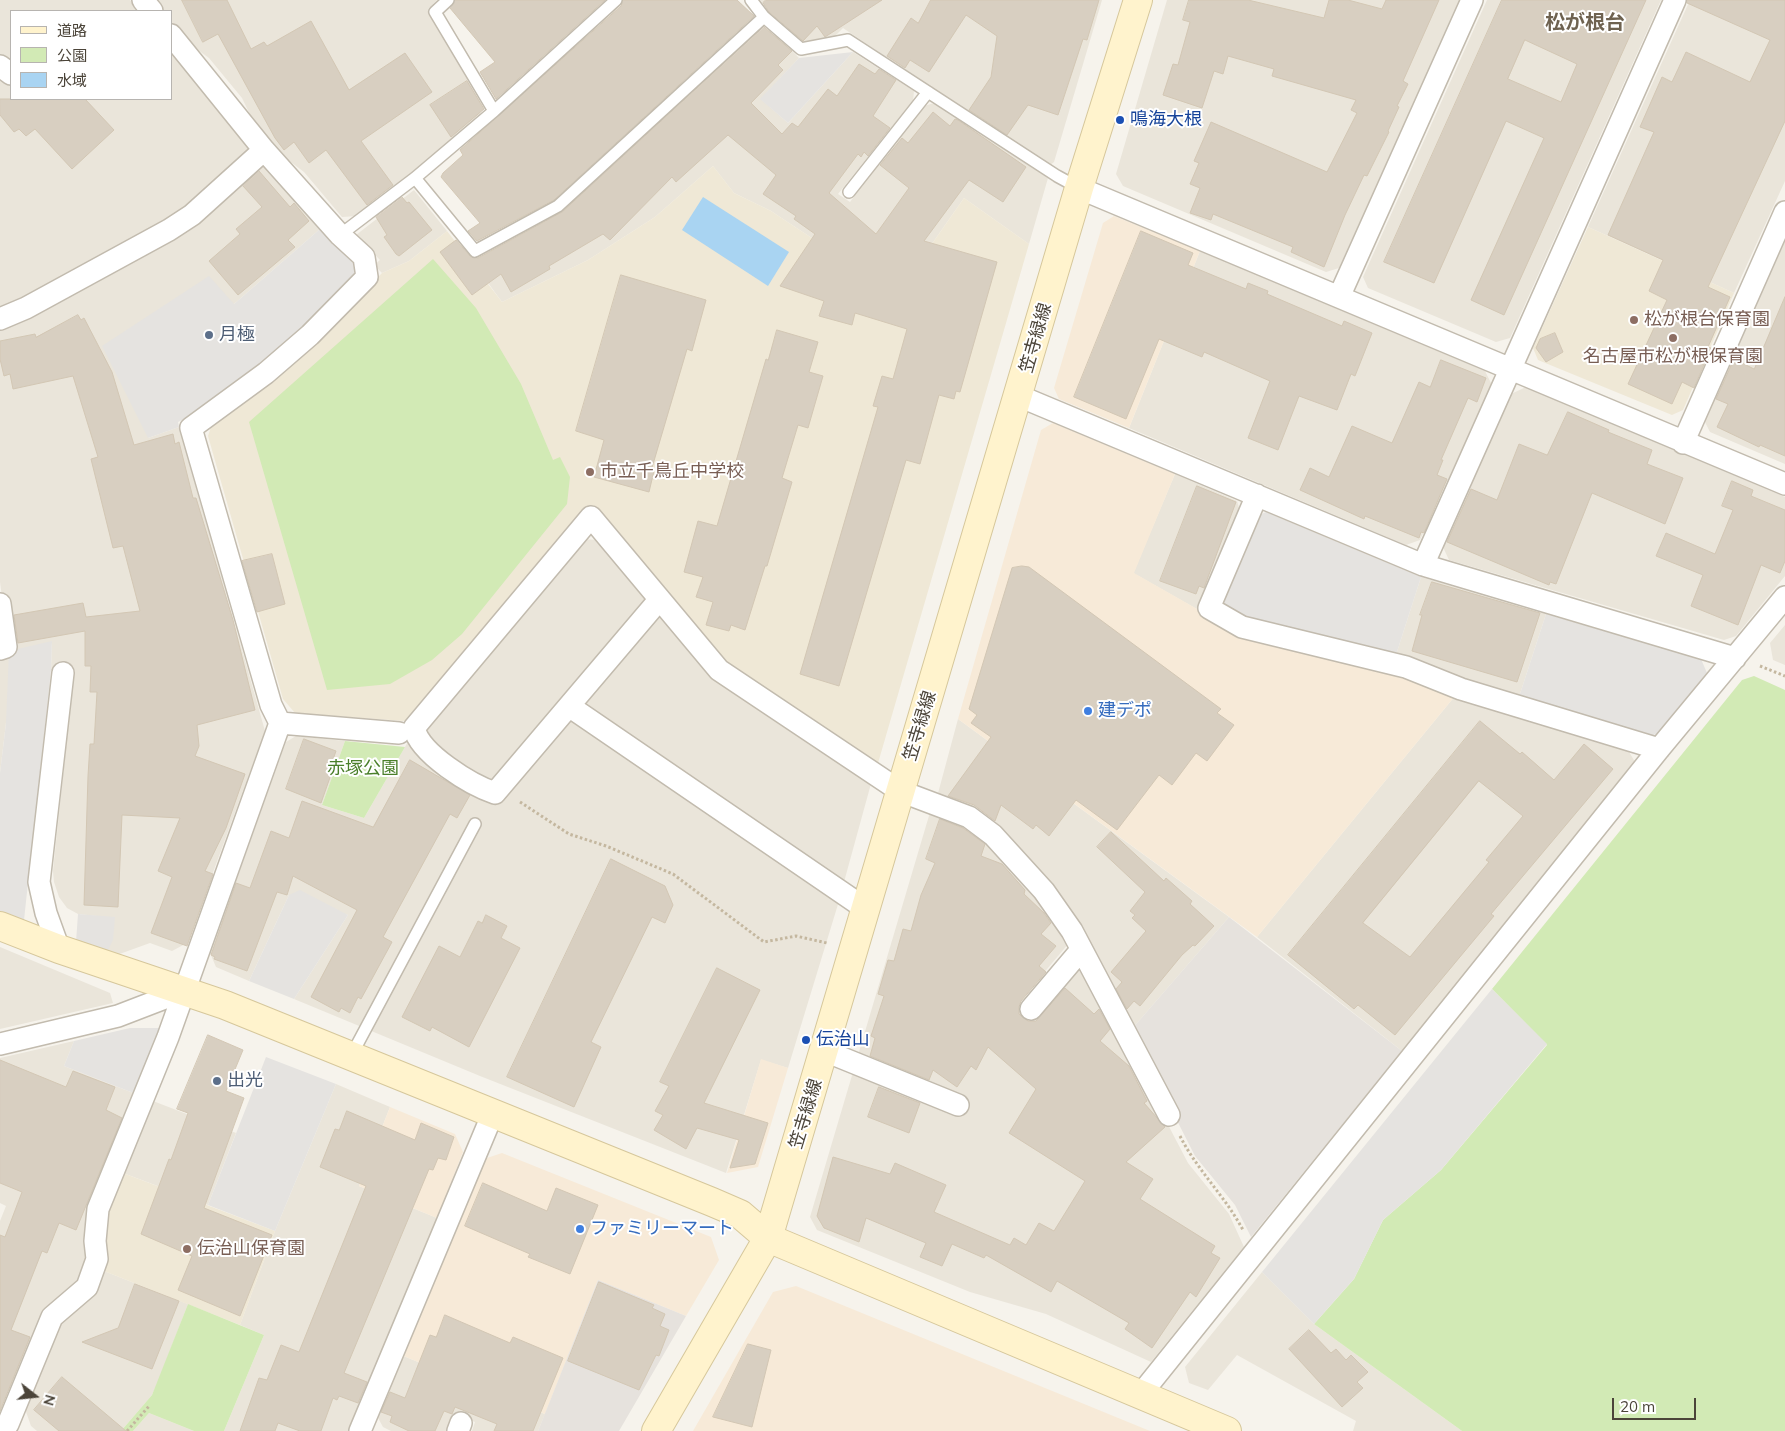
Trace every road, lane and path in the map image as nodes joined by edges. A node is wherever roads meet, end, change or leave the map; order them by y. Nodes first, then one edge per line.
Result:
1 (143, 0) edge
2 (448, 0) edge
3 (616, 0) edge
4 (751, 0) edge
5 (1138, 0) edge
6 (1472, 0) edge
7 (1675, 0) edge
8 (151, 10) edge
9 (764, 17) junction
10 (172, 36) edge
11 (928, 92) junction
12 (494, 111) junction
13 (264, 150) junction
14 (415, 178) junction
15 (1079, 188) junction
16 (849, 192) dead end
17 (1785, 212) edge
18 (340, 235) junction
19 (1339, 297) junction
20 (0, 319) edge
21 (1510, 368) junction
22 (1019, 396) junction
23 (1683, 443) junction
24 (1785, 484) edge
25 (1257, 495) junction
26 (1423, 565) junction
27 (1785, 597) edge
28 (659, 600) junction
29 (0, 604) edge
30 (0, 648) edge
31 (1735, 658) junction
32 (63, 673) dead end
33 (569, 706) junction
34 (280, 723) junction
35 (399, 733) dead end
36 (1659, 749) junction
37 (900, 791) junction
38 (495, 793) junction
39 (475, 824) dead end
40 (866, 909) junction
41 (0, 926) edge
42 (826, 943) dead end
43 (59, 950) junction
44 (1081, 950) junction
45 (183, 991) junction
46 (1031, 1009) dead end
47 (0, 1044) edge
48 (825, 1051) junction
49 (351, 1056) junction
50 (958, 1105) dead end
51 (492, 1113) junction
52 (1169, 1115) joint
53 (768, 1238) junction
54 (1254, 1252) junction
55 (1140, 1394) junction
56 (150, 1405) dead end
57 (8, 1424) edge
58 (363, 1430) edge
59 (127, 1431) edge
60 (656, 1431) edge
61 (1227, 1431) edge

1 - 8 street
2 - 12 lane
3 - 12 lane
4 - 9 lane
5 - 15 street, 笠寺緑線
6 - 19 street
7 - 21 street
9 - 11 lane
9 - 14 lane
10 - 13 street
11 - 15 lane
11 - 16 lane
12 - 14 lane
13 - 18 street
13 - 20 street
14 - 18 lane
15 - 19 street
15 - 22 street, 笠寺緑線
17 - 23 street
18 - 34 street
19 - 21 street
21 - 23 street
21 - 26 street
22 - 25 street
22 - 37 street, 笠寺緑線
23 - 24 street
25 - 26 street
25 - 36 street
26 - 31 street
27 - 31 street
28 - 33 street
28 - 37 street
28 - 38 street
29 - 30 street
31 - 36 street
32 - 43 street
33 - 38 street
33 - 40 street
34 - 35 street
34 - 45 street
36 - 54 street
37 - 40 street, 笠寺緑線
37 - 44 street
38 - 42 path
39 - 49 lane
40 - 48 street, 笠寺緑線
41 - 43 street
43 - 45 street
44 - 46 street
44 - 52 street
45 - 47 street
45 - 49 street
45 - 57 street
48 - 50 street
48 - 53 street, 笠寺緑線
49 - 51 street
51 - 53 street
51 - 58 street
52 - 54 path
53 - 55 street
53 - 60 street, 笠寺緑線
54 - 55 street
55 - 61 street
56 - 59 path

